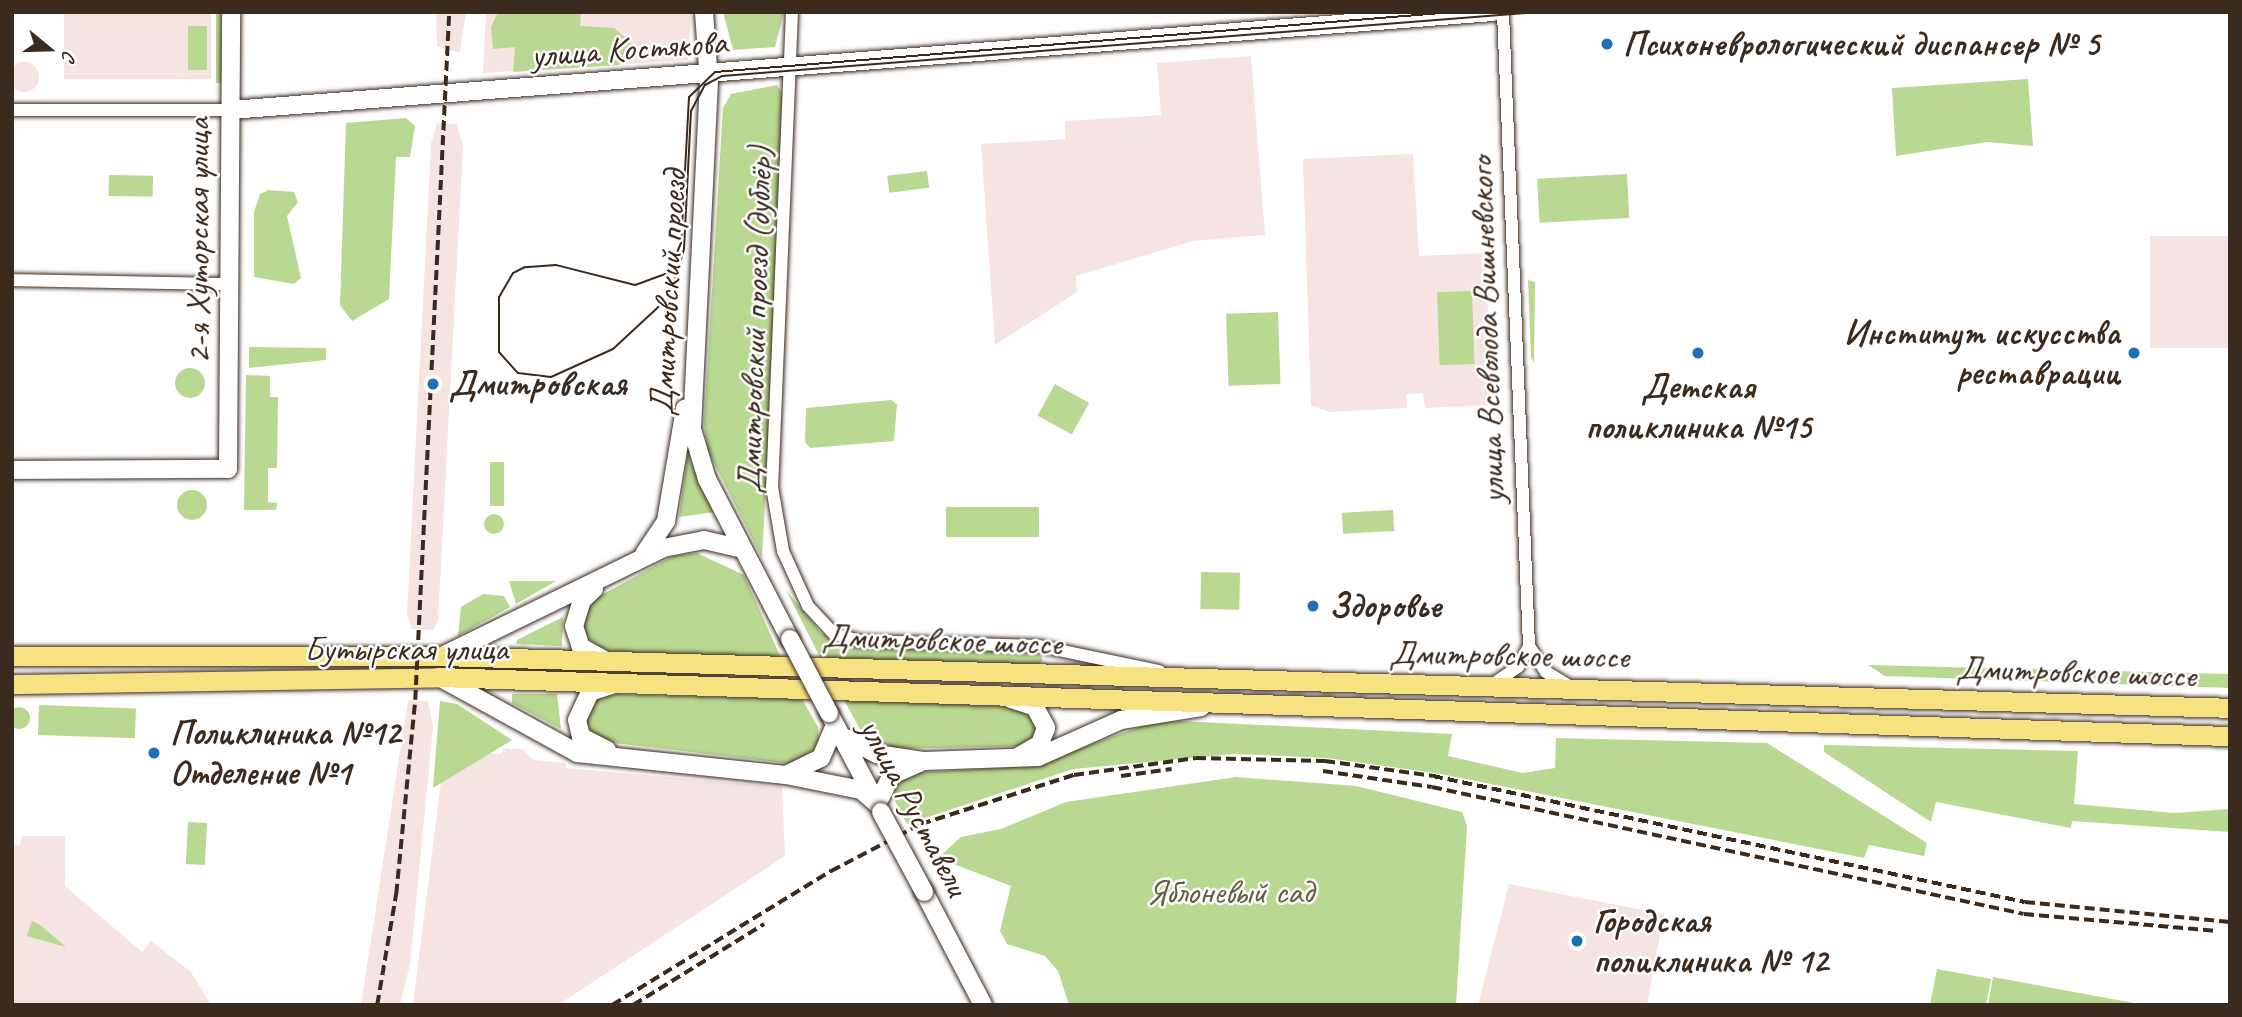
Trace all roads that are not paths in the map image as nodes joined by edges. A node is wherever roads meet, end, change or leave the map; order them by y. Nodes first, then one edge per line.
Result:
1 (230, 12) edge
2 (704, 12) edge
3 (792, 12) edge
4 (1492, 12) edge
5 (1503, 12) edge
6 (792, 67) junction
7 (708, 74) junction
8 (12, 110) edge
9 (231, 110) junction
10 (12, 280) edge
11 (230, 284) junction
12 (692, 378) junction
13 (12, 470) edge
14 (743, 550) junction
15 (640, 558) junction
16 (608, 576) junction
17 (790, 639) joint
18 (1529, 646) junction
19 (12, 656) edge
20 (441, 656) junction
21 (611, 662) junction
22 (786, 667) joint
23 (439, 677) junction
24 (1187, 678) junction
25 (12, 684) edge
26 (615, 684) junction
27 (1491, 685) junction
28 (1564, 687) junction
29 (800, 689) joint
30 (990, 695) junction
31 (1217, 705) junction
32 (2230, 708) edge
33 (1555, 715) junction
34 (835, 725) junction
35 (2230, 736) edge
36 (628, 756) junction
37 (1017, 757) junction
38 (925, 761) junction
39 (786, 775) junction
40 (879, 808) junction
41 (983, 1005) edge

1 - 9 main road, 2-я Хуторская улица
2 - 7 main road, Дмитровский проезд
3 - 6 street, Дмитровский проезд (дублёр)
4 - 6 main road, улица Костякова
5 - 18 street, улица Всеволода Вишневского
6 - 7 main road, улица Костякова
6 - 24 street, Дмитровский проезд (дублёр)
7 - 9 main road, улица Костякова
7 - 12 main road, Дмитровский проезд
8 - 9 street
9 - 11 main road, 2-я Хуторская улица
10 - 11 street
11 - 13 main road, 2-я Хуторская улица
12 - 14 main road, Дмитровский проезд
12 - 15 main road
14 - 15 main road
14 - 17 main road, Дмитровский проезд
15 - 16 main road
16 - 20 main road
16 - 21 main road
17 - 34 main road, улица Руставели, bridge
18 - 27 street
18 - 28 street
19 - 20 main road, Бутырская улица
20 - 21 main road, Бутырская улица
21 - 22 main road, Бутырская улица
22 - 24 main road, Дмитровское шоссе
23 - 25 main road, Бутырская улица
23 - 26 main road, Бутырская улица
23 - 36 main road
24 - 27 main road, Дмитровское шоссе
26 - 29 main road, Бутырская улица
26 - 36 main road
27 - 28 main road, Дмитровское шоссе
28 - 32 main road, Дмитровское шоссе
28 - 33 street
29 - 30 main road, Дмитровское шоссе
30 - 31 main road, Дмитровское шоссе
30 - 37 main road
31 - 33 main road, Дмитровское шоссе
31 - 37 main road
33 - 35 main road, Дмитровское шоссе
34 - 38 main road
34 - 39 main road
34 - 40 main road, улица Руставели
36 - 39 main road
37 - 38 main road
38 - 40 main road
39 - 40 main road
40 - 41 main road, улица Руставели, bridge

